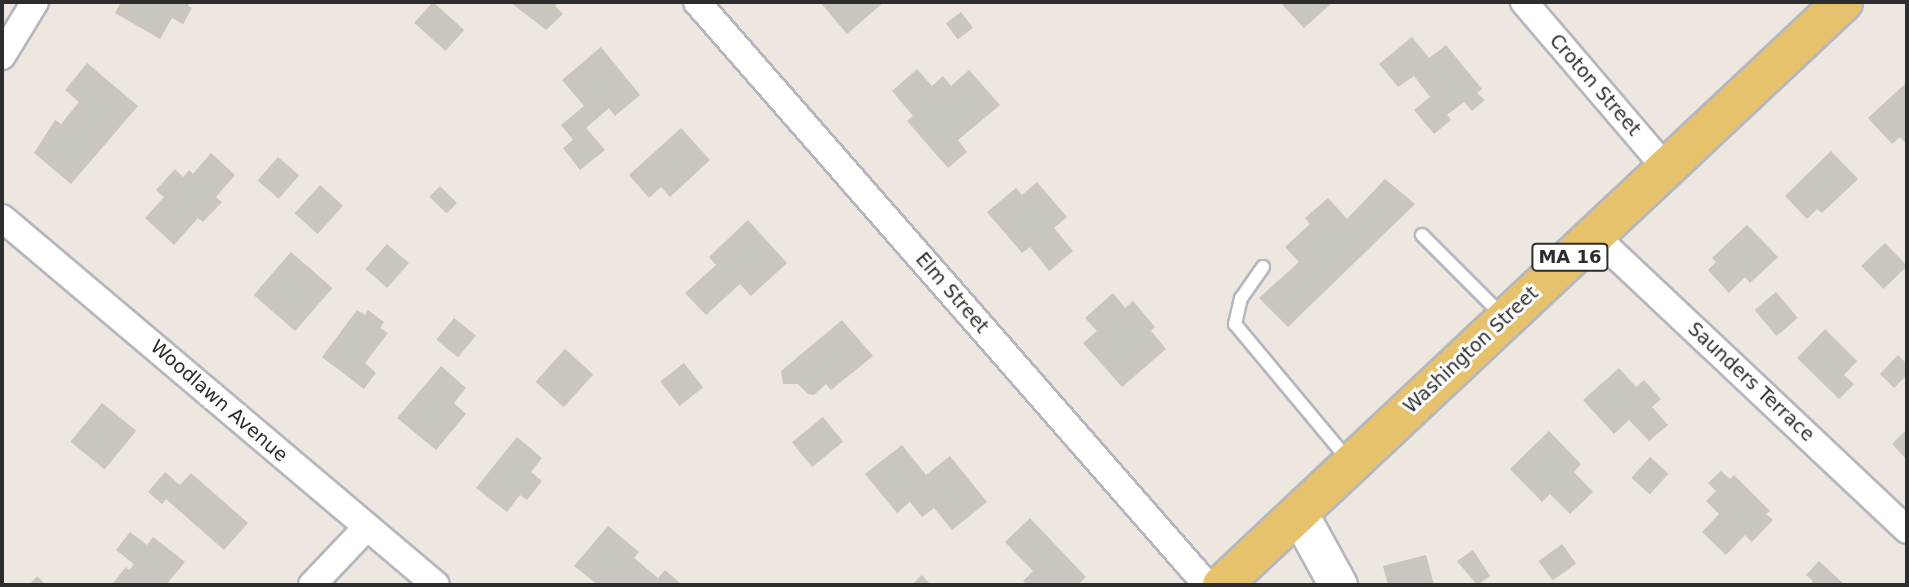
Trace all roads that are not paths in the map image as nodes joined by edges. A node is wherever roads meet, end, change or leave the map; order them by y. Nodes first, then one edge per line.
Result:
1 (35, 2) edge
2 (697, 2) edge
3 (1524, 2) edge
4 (1843, 2) edge
5 (2, 56) edge
6 (1666, 168) junction
7 (2, 218) edge
8 (1422, 235) dead end
9 (1594, 235) junction
10 (1263, 267) dead end
11 (1505, 318) junction
12 (1351, 464) junction
13 (1299, 514) junction
14 (367, 527) junction
15 (1907, 530) edge
16 (312, 585) edge
17 (436, 585) edge
18 (1207, 585) edge
19 (1222, 585) edge
20 (1338, 585) edge

1 - 5 street
2 - 18 street, Elm Street
3 - 6 street, Croton Street
4 - 6 main road, Washington Street / MA 16
6 - 9 main road, Washington Street / MA 16
7 - 14 street, Woodlawn Avenue
8 - 11 lane
9 - 11 main road, Washington Street / MA 16
9 - 15 street, Saunders Terrace
10 - 12 lane
11 - 12 main road, Washington Street / MA 16
12 - 13 main road, Washington Street / MA 16
13 - 19 main road, Washington Street / MA 16
13 - 20 street
14 - 16 street
14 - 17 street, Woodlawn Avenue

